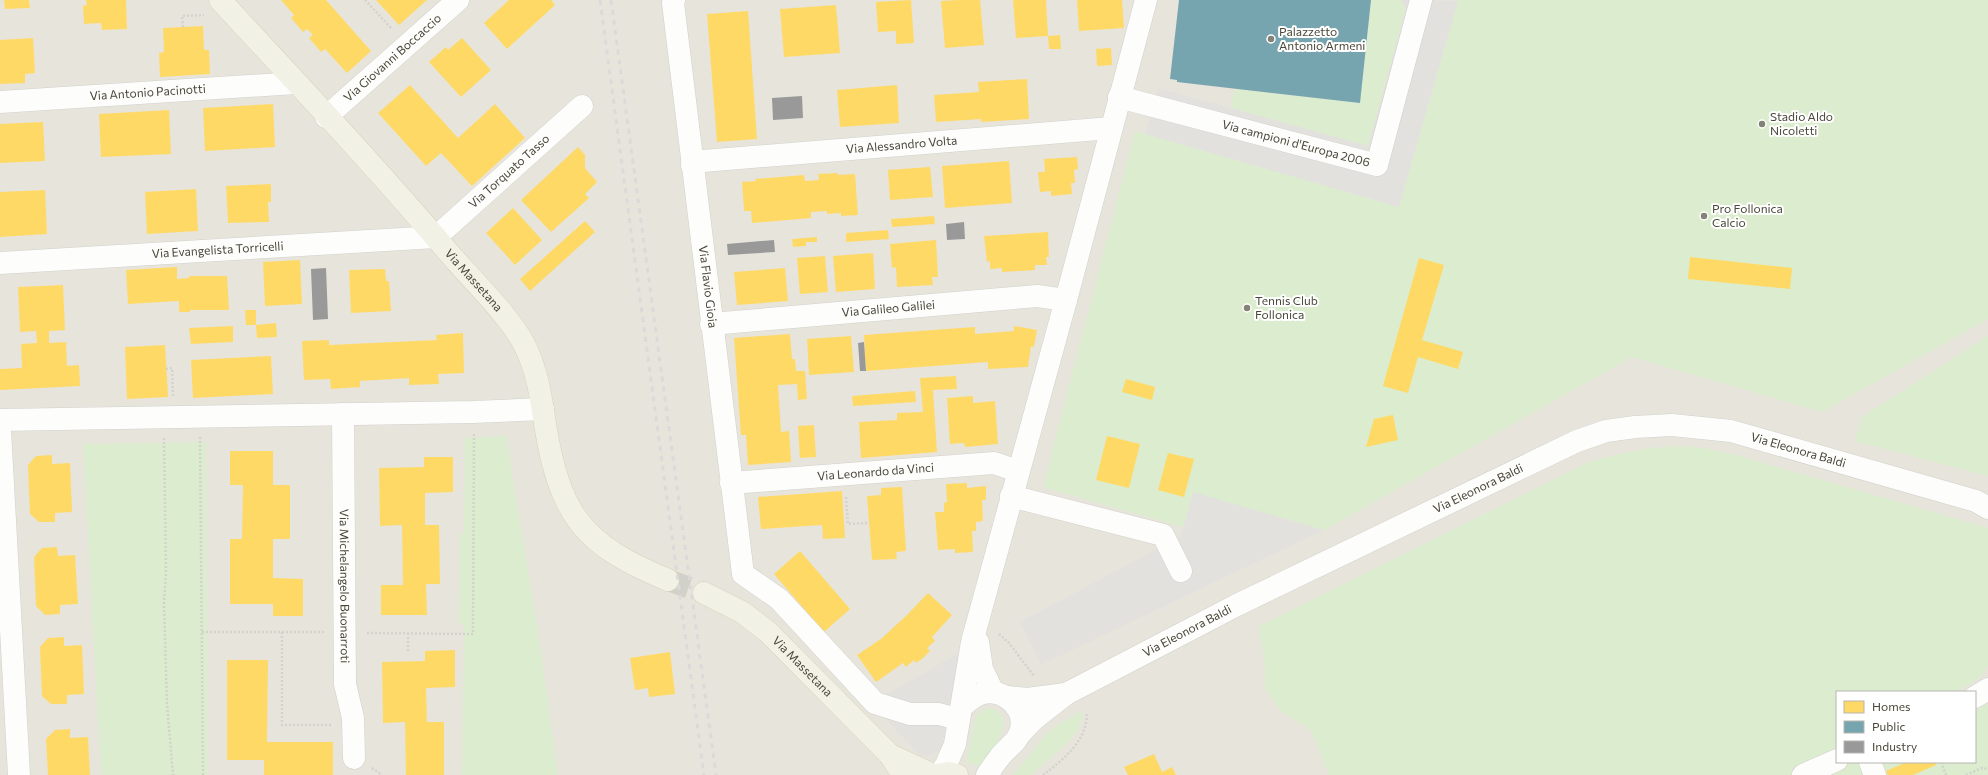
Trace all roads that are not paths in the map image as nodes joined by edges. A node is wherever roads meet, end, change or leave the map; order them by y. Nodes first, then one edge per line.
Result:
1 (221, 0) edge
2 (458, 0) edge
3 (674, 0) edge
4 (1146, 0) edge
5 (1421, 0) edge
6 (296, 83) junction
7 (1120, 97) junction
8 (0, 102) edge
9 (582, 106) dead end
10 (326, 117) junction
11 (1111, 128) junction
12 (692, 165) junction
13 (436, 237) junction
14 (0, 263) edge
15 (1066, 300) junction
16 (711, 324) junction
17 (542, 409) junction
18 (343, 414) junction
19 (0, 420) edge
20 (0, 430) edge
21 (1018, 471) junction
22 (731, 483) junction
23 (1011, 496) junction
24 (1984, 503) edge
25 (1181, 571) dead end
26 (668, 580) tunnel mouth
27 (704, 593) tunnel mouth
28 (977, 623) junction
29 (1988, 688) edge
30 (1066, 694) junction
31 (1000, 695) junction
32 (1976, 696) edge
33 (960, 714) junction
34 (1019, 736) junction
35 (890, 754) junction
36 (354, 758) dead end
37 (1836, 760) edge
38 (1870, 763) edge
39 (19, 775) edge
40 (903, 775) edge
41 (933, 775) edge
42 (938, 775) edge
43 (957, 775) edge
44 (986, 775) edge
45 (1803, 775) edge
46 (1875, 775) edge

1 - 6 main road, Via Massetana
2 - 10 street, Via Giovanni Boccaccio
3 - 12 street, Via Flavio Gioia
4 - 7 street
5 - 7 street, Via campioni d'Europa 2006
6 - 8 street, Via Antonio Pacinotti
6 - 10 main road, Via Massetana
7 - 11 street
9 - 13 street, Via Torquato Tasso
10 - 13 main road, Via Massetana
11 - 12 street, Via Alessandro Volta
11 - 15 street
12 - 16 street, Via Flavio Gioia
13 - 14 street, Via Evangelista Torricelli
13 - 17 main road, Via Massetana
15 - 16 street, Via Galileo Galilei
15 - 21 street
16 - 22 street, Via Flavio Gioia
17 - 18 street
17 - 26 main road, Via Massetana
18 - 19 street
18 - 36 street, Via Michelangelo Buonarroti
20 - 39 street
21 - 22 street, Via Leonardo da Vinci
21 - 23 street
22 - 33 street, Via Flavio Gioia
23 - 25 street
23 - 28 street
24 - 30 street, Via Eleonora Baldi
27 - 35 main road, Via Massetana
28 - 31 street
28 - 33 street
29 - 32 street
30 - 31 street, Via Eleonora Baldi
30 - 34 street
31 - 33 street, Via Eleonora Baldi
31 - 34 street
33 - 42 street
34 - 44 street
35 - 40 main road, Via Massetana
35 - 41 main road, Via Massetana
37 - 45 street
38 - 46 street
42 - 43 main road

